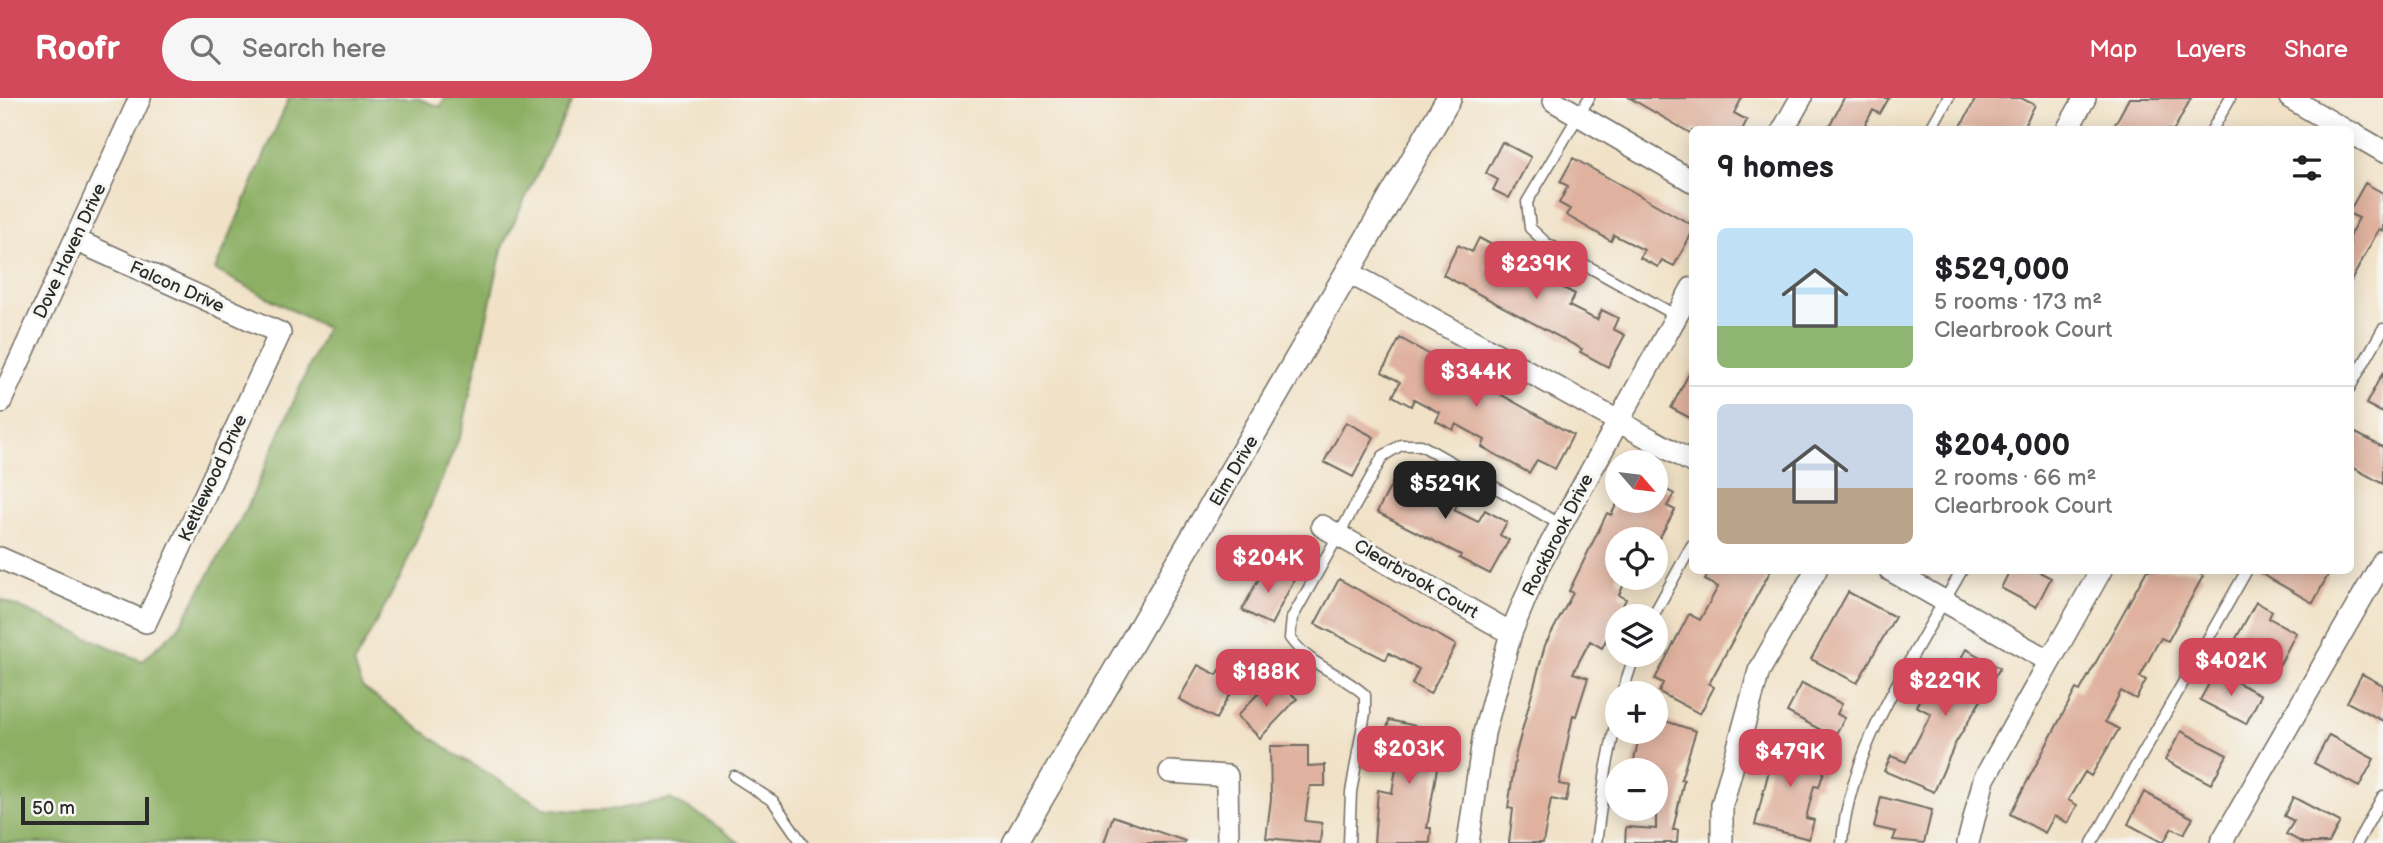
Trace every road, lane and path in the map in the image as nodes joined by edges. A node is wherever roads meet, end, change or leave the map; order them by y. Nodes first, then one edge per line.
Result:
1 (140, 98) edge
2 (1449, 98) edge
3 (1800, 98) edge
4 (1948, 98) edge
5 (2085, 98) edge
6 (2230, 98) edge
7 (2290, 98) edge
8 (1554, 100) dead end
9 (1584, 107) edge
10 (1785, 126) edge
11 (1932, 126) edge
12 (2069, 126) edge
13 (2214, 126) edge
14 (2338, 126) edge
15 (2354, 135) edge
16 (2383, 151) edge
17 (1689, 179) edge
18 (75, 240) junction
19 (1349, 272) junction
20 (1689, 294) edge
21 (1677, 316) junction
22 (2383, 329) edge
23 (280, 333) joint
24 (2354, 380) edge
25 (0, 403) edge
26 (1618, 422) junction
27 (1689, 460) edge
28 (1561, 525) junction
29 (1331, 530) junction
30 (1689, 550) edge
31 (0, 558) edge
32 (2383, 561) edge
33 (1814, 574) edge
34 (1897, 574) edge
35 (1960, 574) edge
36 (2099, 574) edge
37 (2245, 574) edge
38 (1944, 602) junction
39 (1660, 604) edge
40 (1511, 633) junction
41 (2049, 661) junction
42 (1611, 744) edge
43 (1170, 772) dead end
44 (734, 776) dead end
45 (2383, 796) edge
46 (802, 843) edge
47 (1015, 843) edge
48 (1228, 843) edge
49 (1349, 843) edge
50 (1468, 843) edge
51 (1596, 843) edge
52 (1722, 843) edge
53 (1842, 843) edge
54 (1968, 843) edge
55 (2092, 843) edge
56 (2221, 843) edge
57 (2357, 843) edge

1 - 18 street, Dove Haven Drive
2 - 19 street, Elm Drive
3 - 10 street
4 - 11 lane
5 - 12 street
6 - 13 lane
7 - 14 street
8 - 9 street
9 - 17 street
9 - 21 lane
15 - 16 street
18 - 23 street, Falcon Drive
18 - 25 street, Dove Haven Drive
19 - 26 street
19 - 47 street, Elm Drive
20 - 21 street, Rockbrook Drive
21 - 26 street, Rockbrook Drive
22 - 24 lane
23 - 31 street, Kettlewood Drive
26 - 27 street
26 - 28 street, Rockbrook Drive
28 - 29 lane
28 - 40 street, Rockbrook Drive
29 - 40 street, Clearbrook Court
29 - 49 lane
30 - 39 lane
32 - 56 street
33 - 52 street
34 - 38 street
35 - 38 lane
36 - 41 street
37 - 55 lane
38 - 41 street
38 - 53 lane
40 - 50 street, Rockbrook Drive
41 - 54 street
42 - 51 lane
43 - 48 street
44 - 46 lane
45 - 57 lane

